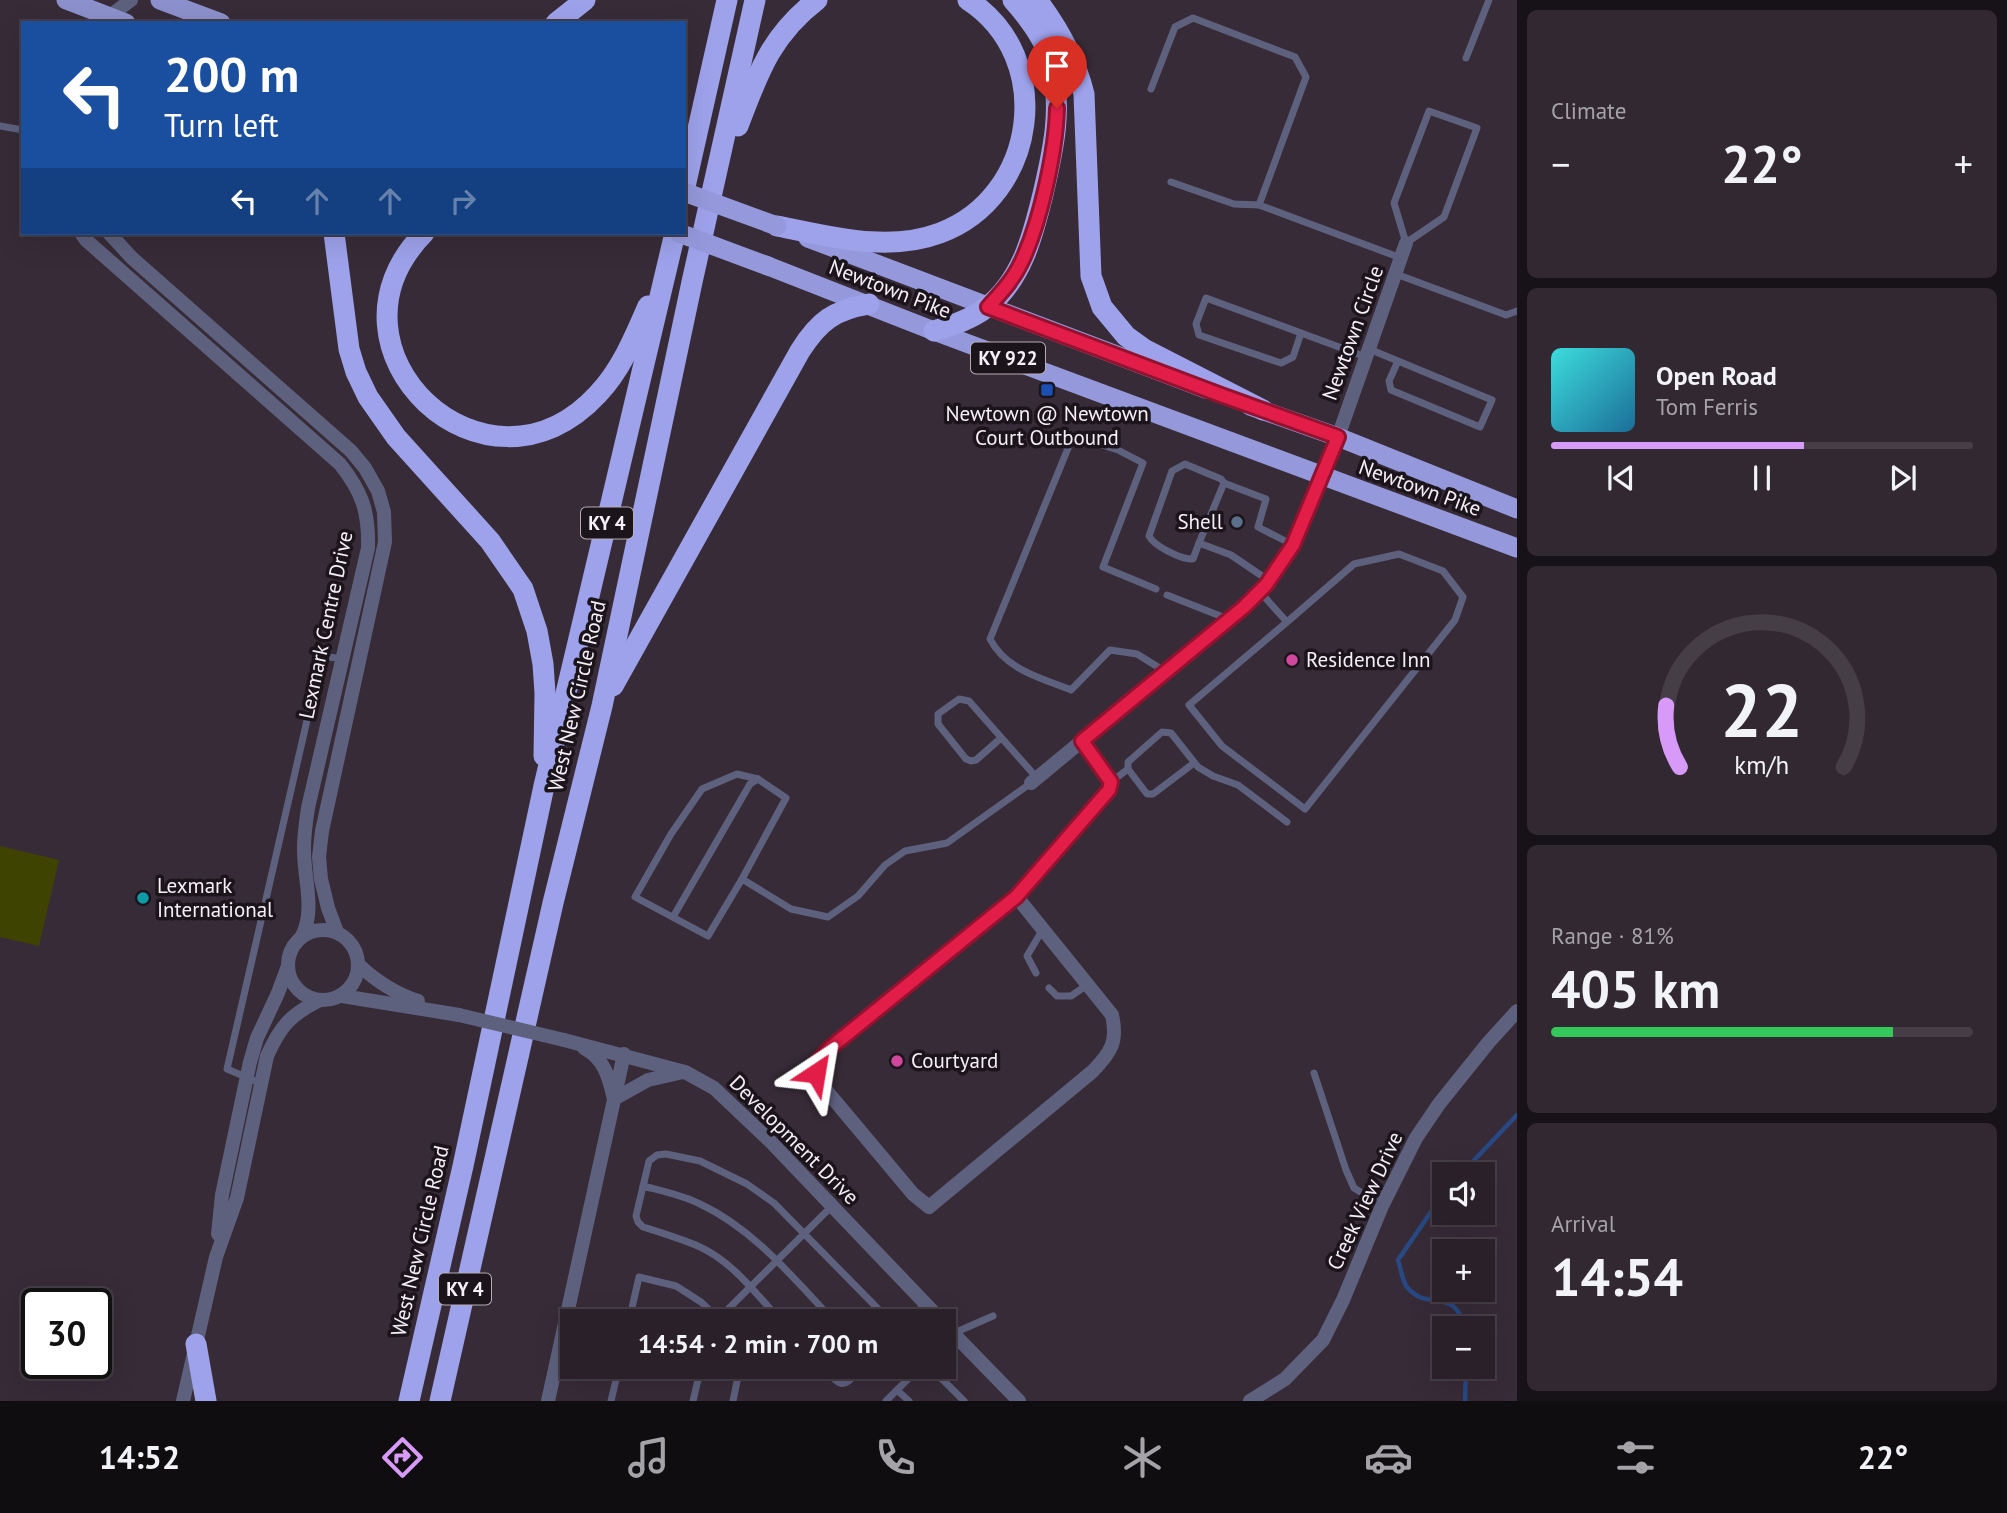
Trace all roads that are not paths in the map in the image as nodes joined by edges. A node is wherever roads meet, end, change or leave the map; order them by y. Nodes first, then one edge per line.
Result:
1 (66, 0) edge
2 (131, 0) edge
3 (160, 0) edge
4 (585, 0) edge
5 (727, 0) edge
6 (755, 0) edge
7 (817, 0) edge
8 (968, 0) edge
9 (1013, 0) edge
10 (1037, 0) edge
11 (1489, 0) edge
12 (114, 21) edge
13 (217, 21) edge
14 (559, 21) edge
15 (1466, 58) dead end
16 (1151, 89) dead end
17 (0, 126) edge
18 (21, 130) edge
19 (1171, 182) dead end
20 (686, 183) edge
21 (713, 190) junction
22 (686, 193) edge
23 (1259, 205) junction
24 (777, 226) junction
25 (82, 235) edge
26 (111, 235) edge
27 (334, 235) edge
28 (422, 235) edge
29 (676, 235) edge
30 (683, 235) edge
31 (1406, 243) junction
32 (1401, 258) junction
33 (669, 259) junction
34 (1396, 274) junction
35 (869, 304) junction
36 (988, 307) junction
37 (1517, 311) edge
38 (934, 331) junction
39 (1301, 333) junction
40 (1368, 353) junction
41 (1398, 361) junction
42 (1263, 410) junction
43 (1338, 437) junction
44 (1322, 475) junction
45 (1224, 483) junction
46 (1517, 509) edge
47 (1199, 543) junction
48 (1293, 545) junction
49 (1517, 548) edge
50 (1264, 586) junction
51 (1156, 589) dead end
52 (1171, 596) dead end
53 (1229, 620) junction
54 (1287, 622) junction
55 (342, 659) junction
56 (359, 662) junction
57 (1166, 672) junction
58 (602, 706) junction
59 (1001, 738) junction
60 (1082, 741) junction
61 (1195, 762) junction
62 (1128, 769) junction
63 (758, 779) junction
64 (1034, 781) junction
65 (1111, 782) junction
66 (544, 786) junction
67 (1287, 822) dead end
68 (742, 879) junction
69 (1016, 897) junction
70 (673, 917) junction
71 (1043, 929) junction
72 (337, 932) junction
73 (302, 936) junction
74 (359, 965) junction
75 (288, 966) junction
76 (1036, 973) dead end
77 (1088, 985) junction
78 (1049, 988) dead end
79 (342, 996) junction
80 (318, 1000) junction
81 (1517, 1011) edge
82 (459, 1015) junction
83 (564, 1040) junction
84 (624, 1054) junction
85 (685, 1072) junction
86 (1314, 1073) dead end
87 (254, 1081) junction
88 (614, 1099) junction
89 (643, 1186) junction
90 (1382, 1206) junction
91 (831, 1207) junction
92 (805, 1234) junction
93 (777, 1262) junction
94 (750, 1288) junction
95 (925, 1304) junction
96 (632, 1309) edge
97 (708, 1309) edge
98 (729, 1309) edge
99 (770, 1309) edge
100 (822, 1309) edge
101 (878, 1309) edge
102 (920, 1309) edge
103 (930, 1309) edge
104 (993, 1317) dead end
105 (956, 1333) edge
106 (956, 1336) edge
107 (196, 1344) junction
108 (418, 1364) junction
109 (616, 1379) edge
110 (698, 1379) edge
111 (738, 1379) edge
112 (835, 1379) edge
113 (851, 1379) edge
114 (908, 1379) edge
115 (942, 1379) edge
116 (897, 1390) junction
117 (183, 1401) edge
118 (206, 1401) edge
119 (400, 1401) edge
120 (409, 1401) edge
121 (440, 1401) edge
122 (548, 1401) edge
123 (611, 1401) edge
124 (693, 1401) edge
125 (733, 1401) edge
126 (886, 1401) edge
127 (909, 1401) edge
128 (964, 1401) edge
129 (1019, 1401) edge
130 (1250, 1401) edge

1 - 12 main road
2 - 12 street
3 - 13 main road
4 - 14 highway
5 - 20 highway
6 - 21 highway, West New Circle Road / KY 4
7 - 21 highway
8 - 24 highway
9 - 36 highway
10 - 42 highway
11 - 15 lane
16 - 23 lane
17 - 18 lane
19 - 23 lane
21 - 58 highway, West New Circle Road / KY 4
22 - 24 highway, Newtown Pike / KY 922, bridge
23 - 32 lane
24 - 36 highway, Newtown Pike / KY 922
25 - 55 street, Lexmark Centre Drive
26 - 56 street, Lexmark Centre Drive
27 - 66 highway
28 - 33 highway
29 - 33 highway, West New Circle Road / KY 4
30 - 35 highway, Newtown Pike / KY 922, bridge
31 - 31 lane
31 - 32 street, Newtown Circle
32 - 34 street, Newtown Circle
33 - 66 highway, West New Circle Road / KY 4
34 - 37 lane
34 - 40 street, Newtown Circle
35 - 38 highway, Newtown Pike / KY 922
35 - 58 highway
36 - 38 highway
36 - 42 highway, Newtown Pike / KY 922
38 - 44 highway, Newtown Pike / KY 922
39 - 39 lane
39 - 40 lane
40 - 41 lane
40 - 43 street, Newtown Circle
41 - 41 lane
42 - 43 highway, Newtown Pike / KY 922
43 - 44 street, Newtown Circle
43 - 46 highway, Newtown Pike / KY 922
44 - 48 street, Newtown Circle
44 - 49 highway, Newtown Pike / KY 922
45 - 47 lane
45 - 47 lane
45 - 48 lane
47 - 50 lane
48 - 50 street, Newtown Circle
50 - 53 street, Newtown Circle
50 - 54 lane
51 - 57 lane
52 - 53 lane
53 - 57 street, Newtown Circle
54 - 54 lane
55 - 56 lane
55 - 73 street, Lexmark Centre Drive
55 - 87 lane
56 - 72 street, Lexmark Centre Drive
57 - 60 street, Newtown Circle
58 - 121 highway, West New Circle Road / KY 4
59 - 59 lane
59 - 64 lane
60 - 64 street, Newtown Circle
60 - 65 street
61 - 62 lane
61 - 62 lane
61 - 67 lane
62 - 65 lane
63 - 68 lane
63 - 70 lane
63 - 70 lane
64 - 68 lane
65 - 69 street
66 - 108 highway, West New Circle Road / KY 4
68 - 70 lane
69 - 71 street
69 - 77 street
71 - 76 lane
71 - 77 street
72 - 73 street
72 - 74 street
73 - 75 street
74 - 79 street
74 - 82 street, Development Drive
75 - 80 street
75 - 87 street
77 - 78 lane
79 - 80 street
79 - 82 street, Development Drive
80 - 87 street
81 - 90 street, Creek View Drive
82 - 83 street, Development Drive, bridge
83 - 84 street, Development Drive
83 - 88 street
84 - 85 street, Development Drive
84 - 88 street
85 - 88 street
85 - 91 street, Development Drive
86 - 90 lane
87 - 107 street
88 - 122 street
89 - 92 lane
89 - 93 lane
89 - 94 lane
90 - 130 street, Creek View Drive
91 - 92 lane
91 - 95 street, Development Drive
92 - 93 lane
92 - 101 lane
93 - 94 lane
93 - 100 lane
94 - 98 lane
94 - 99 lane
95 - 102 lane
95 - 103 street, Development Drive
96 - 97 lane
104 - 105 lane
106 - 129 street, Development Drive
107 - 117 street
107 - 118 highway
108 - 119 highway
108 - 120 highway, West New Circle Road / KY 4
109 - 123 lane
110 - 124 lane
111 - 125 lane
112 - 113 lane
114 - 116 lane
115 - 128 lane
116 - 126 lane
116 - 127 lane

